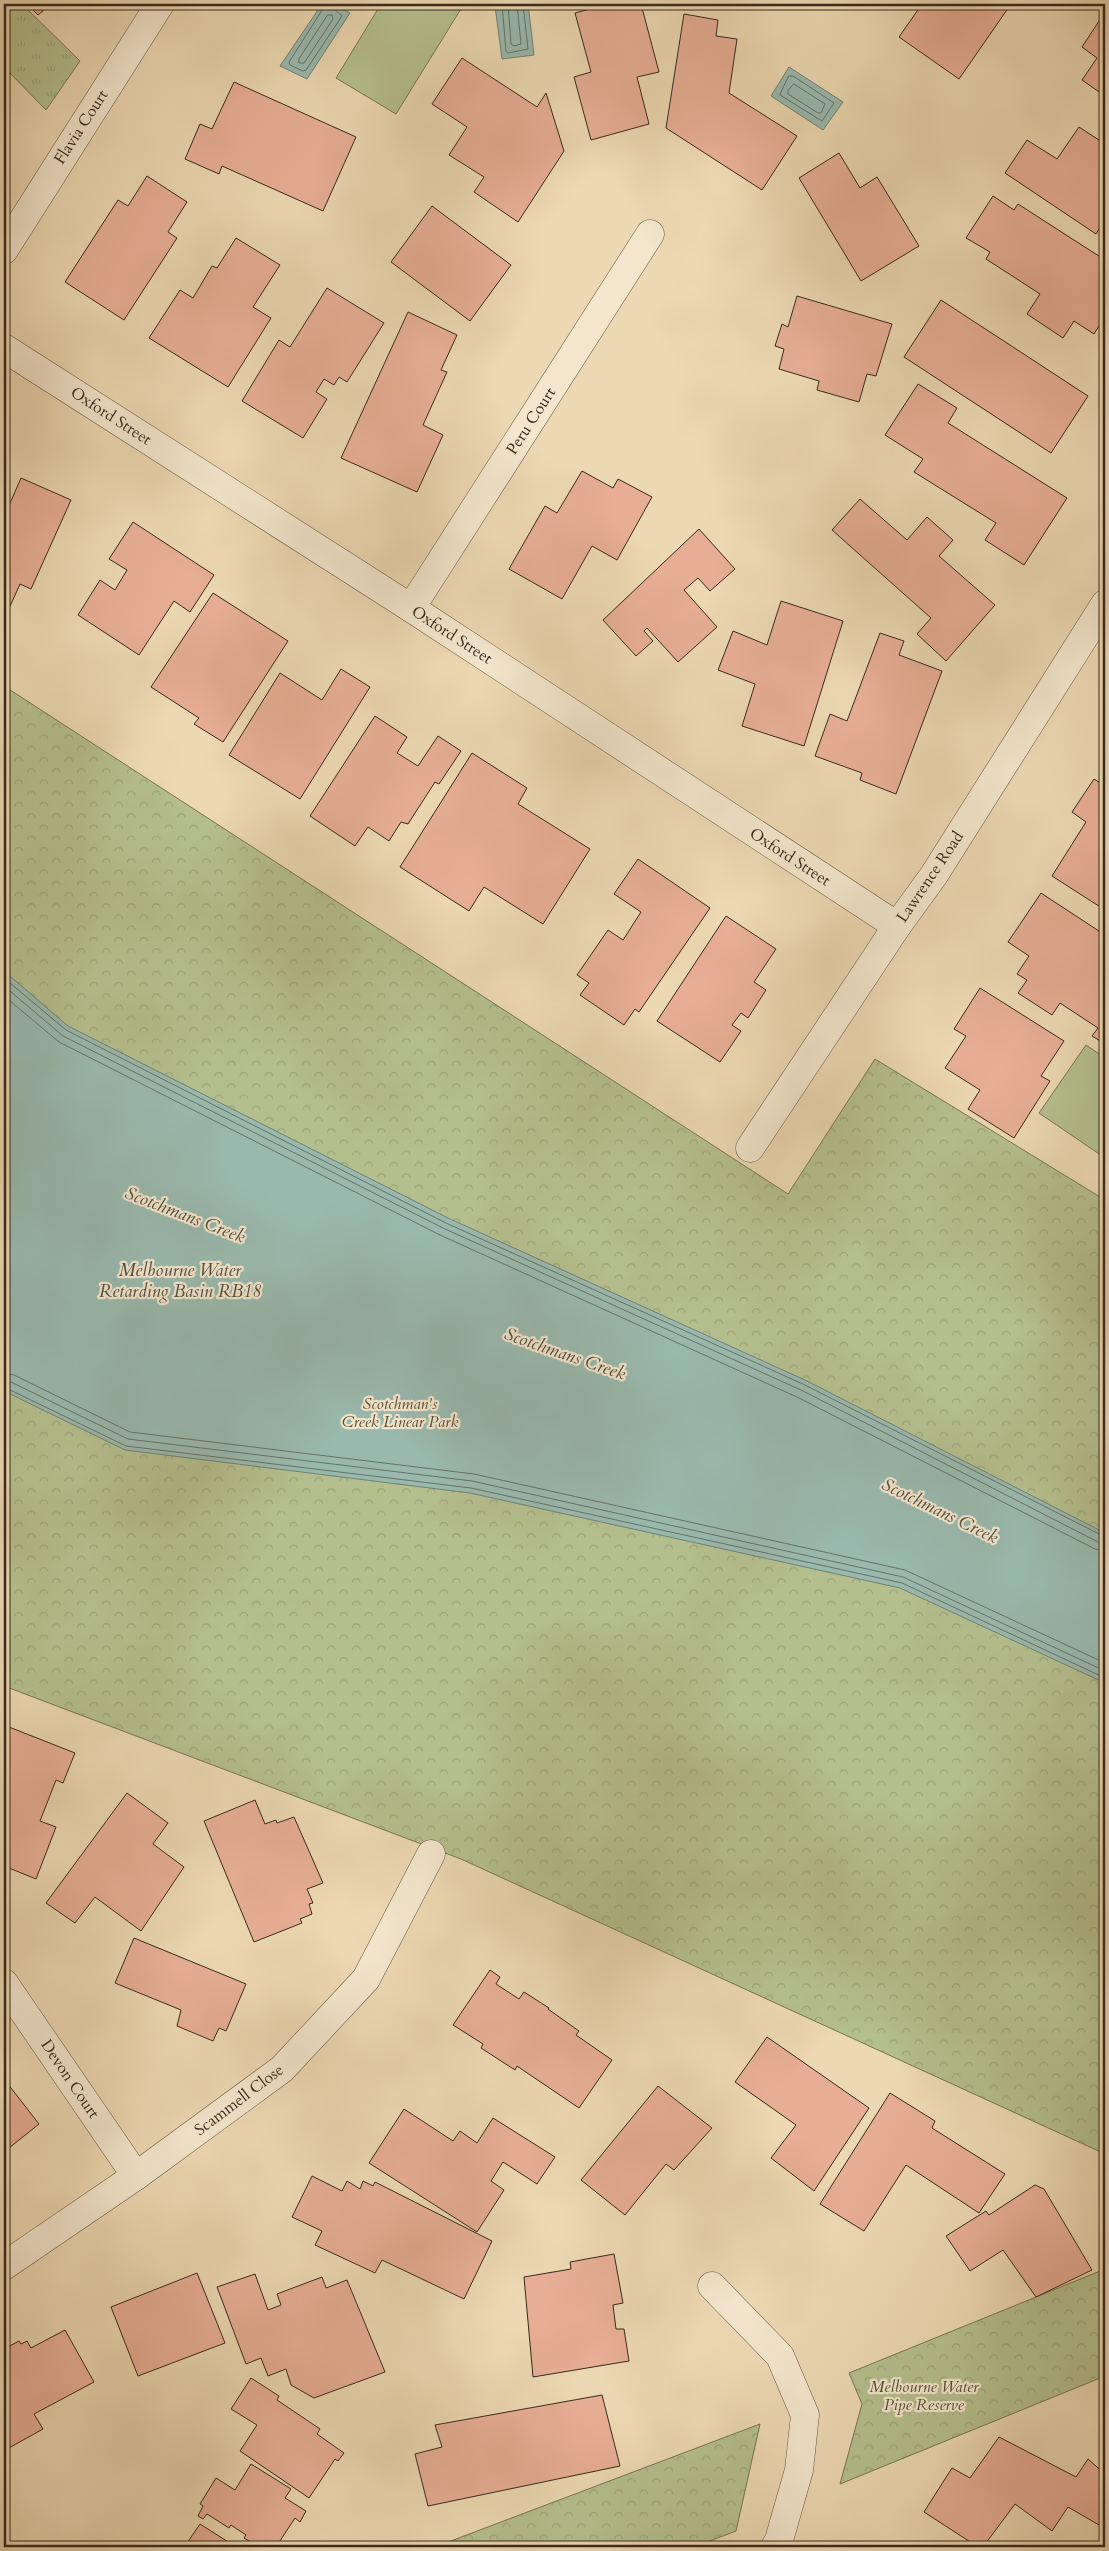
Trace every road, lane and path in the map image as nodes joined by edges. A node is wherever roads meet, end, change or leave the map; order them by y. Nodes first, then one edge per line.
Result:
1 (160, 4) edge
2 (650, 234) dead end
3 (4, 250) edge
4 (4, 348) edge
5 (1105, 604) edge
6 (412, 608) junction
7 (897, 926) junction
8 (750, 1148) dead end
9 (430, 1854) dead end
10 (4, 1983) edge
11 (136, 2176) junction
12 (4, 2266) edge
13 (712, 2286) dead end
14 (775, 2547) edge

1 - 3 street, Flavia Court
2 - 6 street, Peru Court
4 - 6 street, Oxford Street
5 - 7 street, Lawrence Road
6 - 7 street, Oxford Street
7 - 8 street, Lawrence Road
9 - 11 street, Scammell Close
10 - 11 street, Devon Court
11 - 12 street, Scammell Close
13 - 14 street

